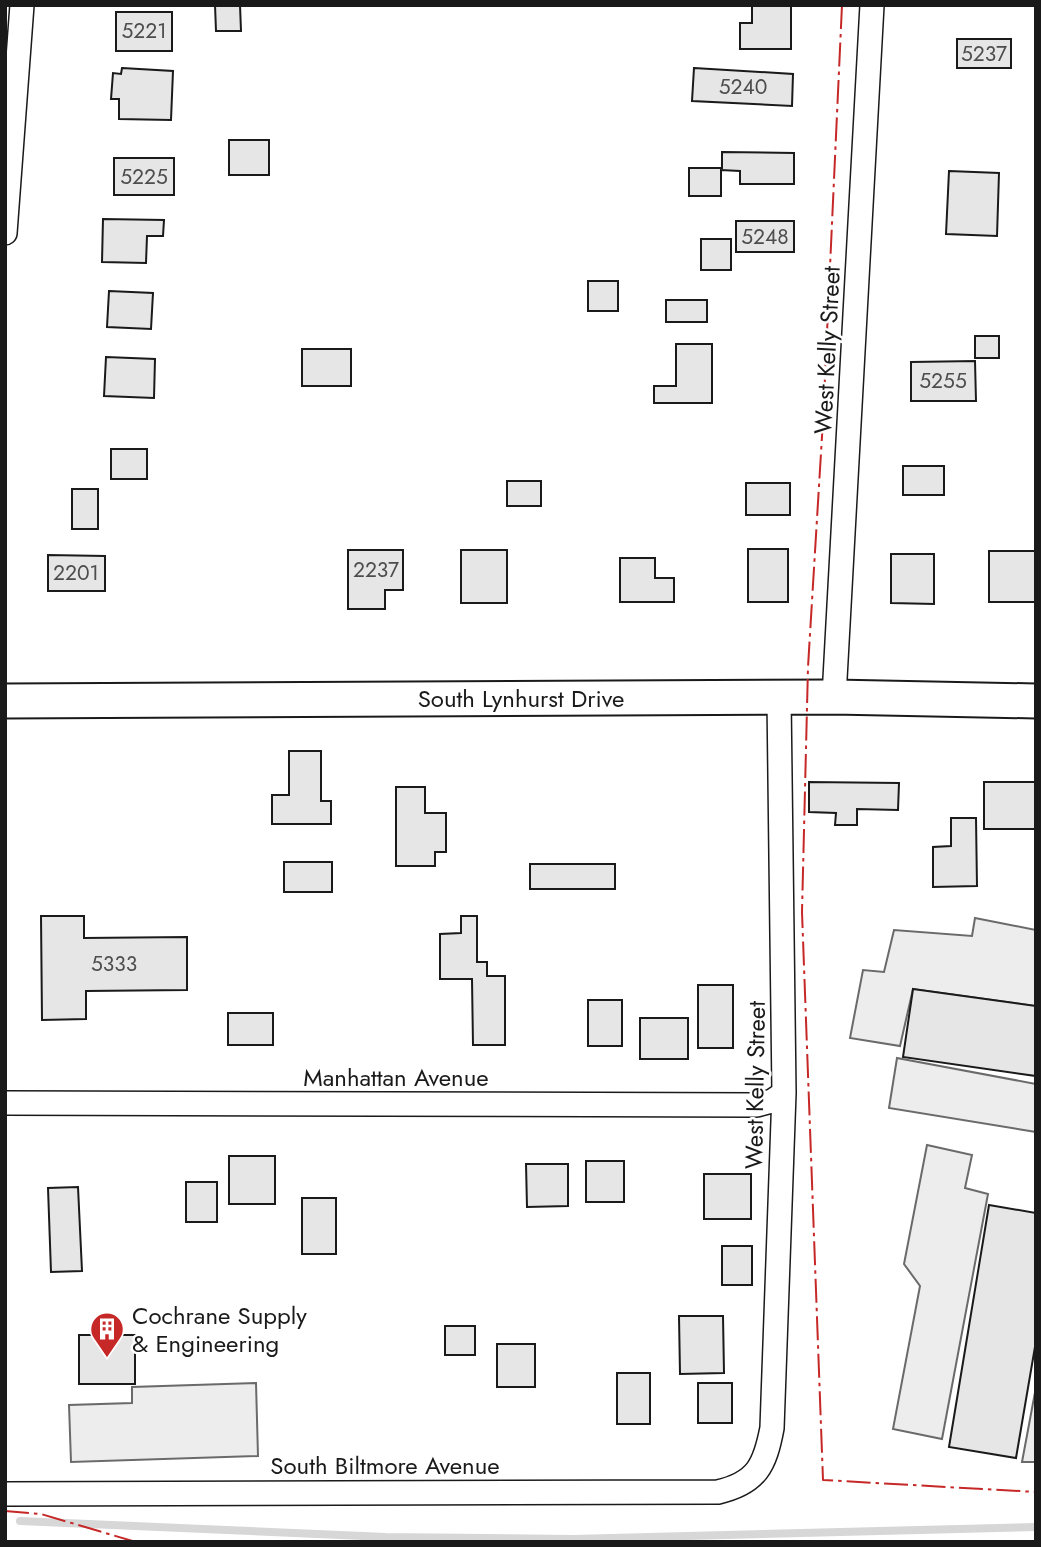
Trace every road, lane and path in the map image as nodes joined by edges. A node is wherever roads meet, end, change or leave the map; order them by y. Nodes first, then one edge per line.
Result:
1 (22, 5) edge
2 (872, 5) edge
3 (5, 233) edge
4 (834, 697) junction
5 (779, 698) junction
6 (5, 701) edge
7 (1036, 701) edge
8 (784, 1093) junction
9 (5, 1103) edge
10 (758, 1470) joint
11 (5, 1494) edge

1 - 3 street
2 - 4 street, West Kelly Street
4 - 5 main road, South Lynhurst Drive
4 - 7 main road, South Lynhurst Drive
5 - 6 main road, South Lynhurst Drive
5 - 8 street, West Kelly Street
8 - 9 street, Manhattan Avenue
8 - 10 street, West Kelly Street
10 - 11 street, South Biltmore Avenue

